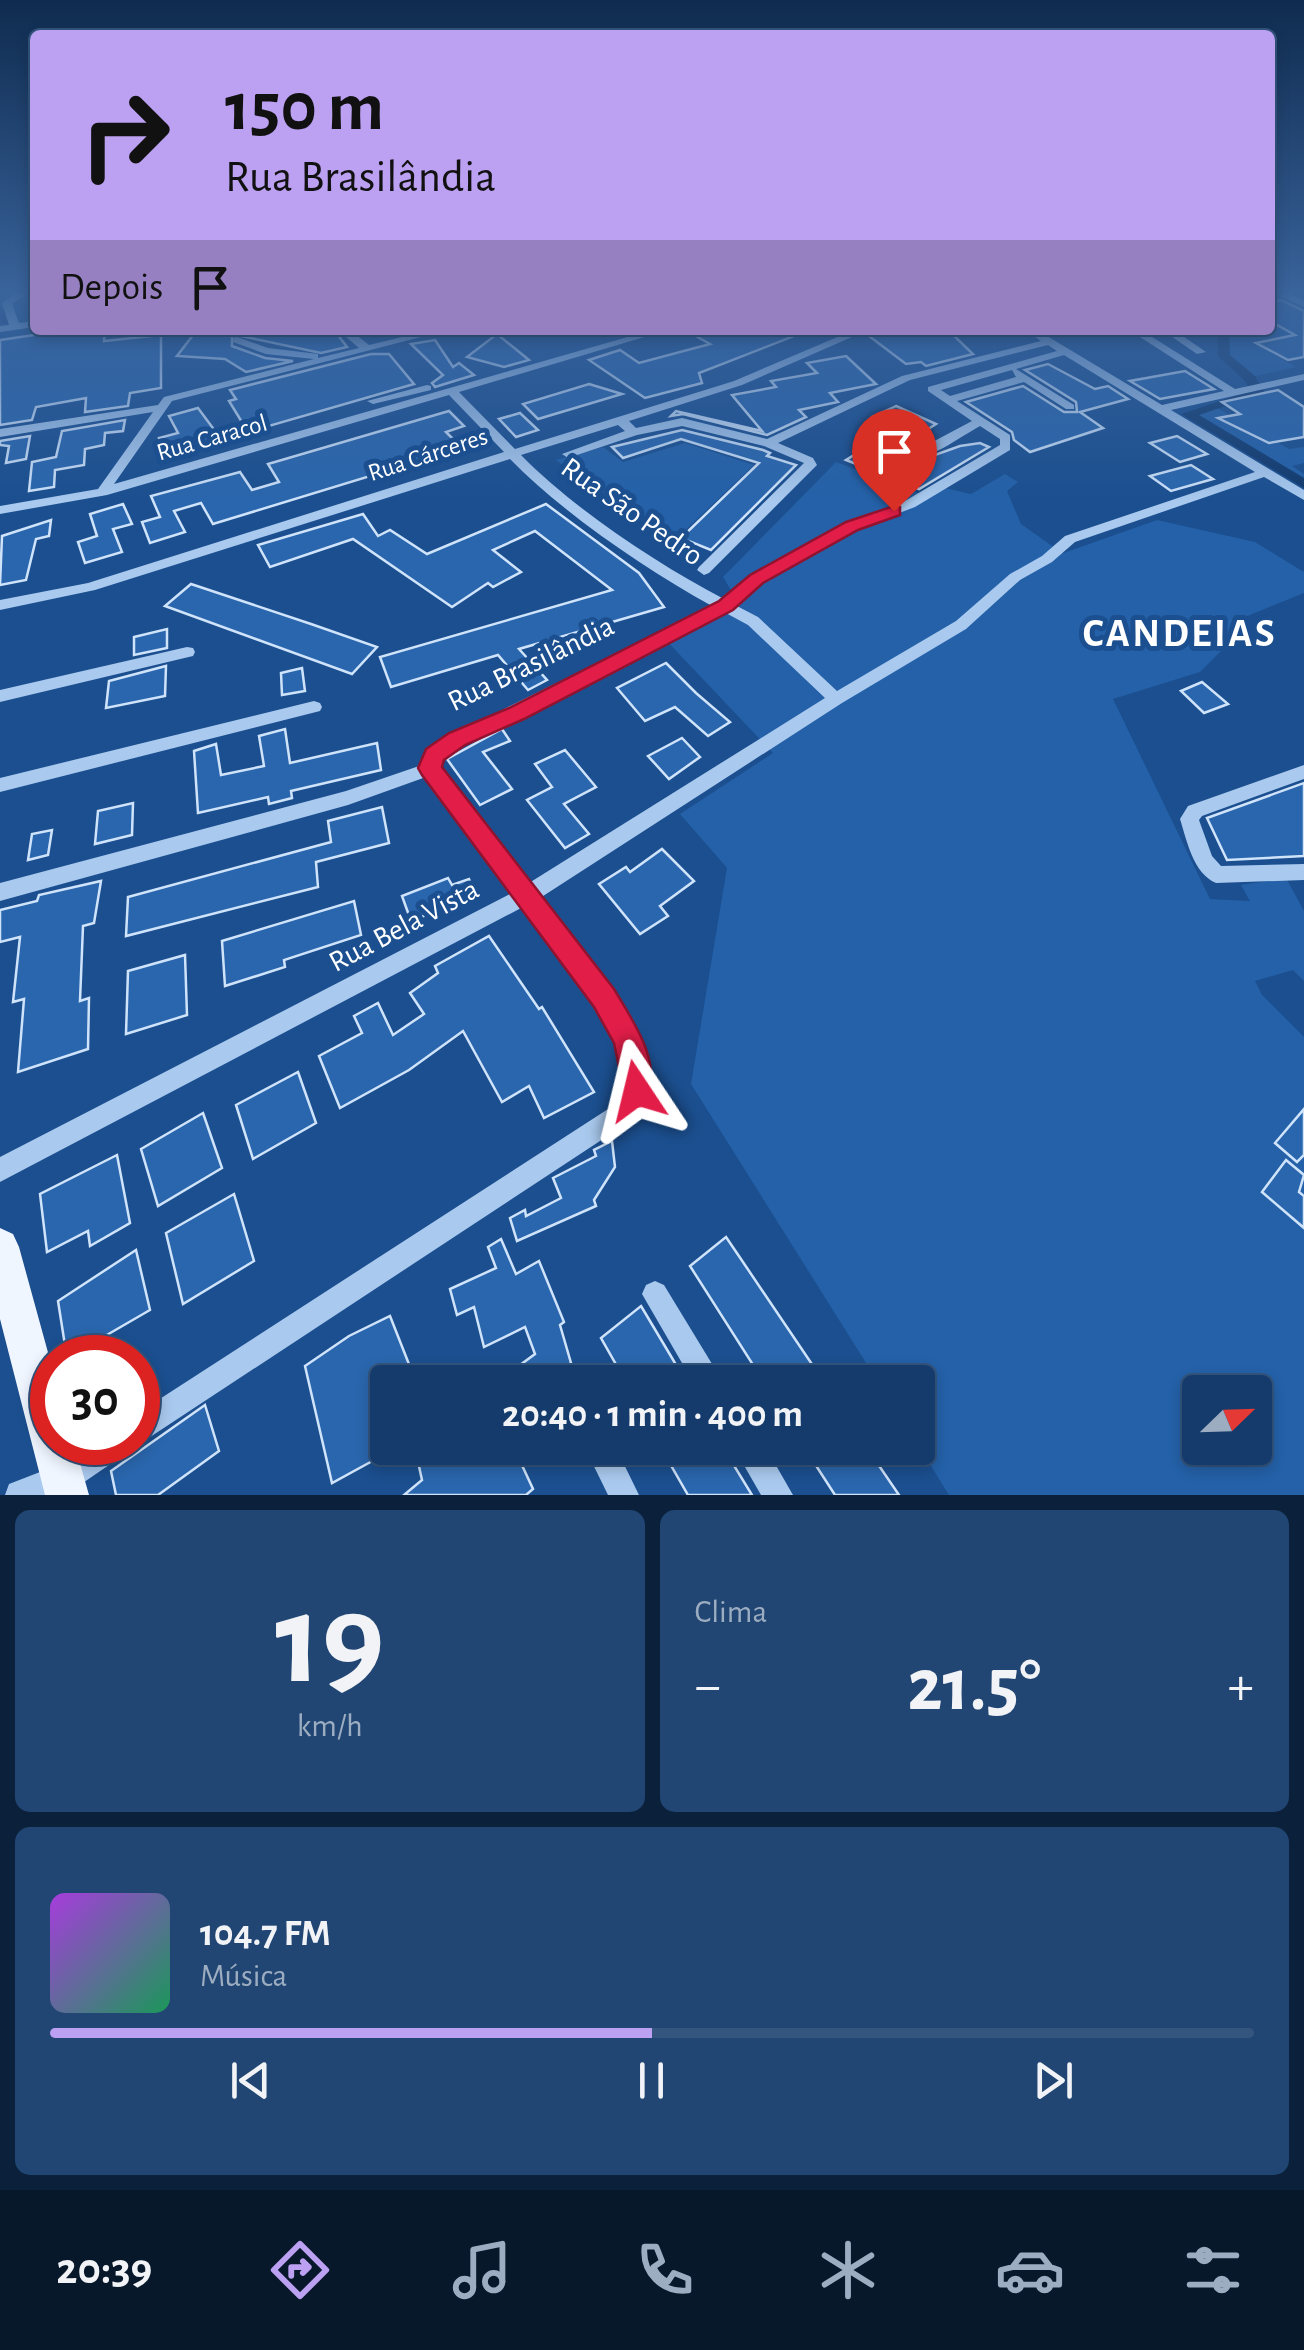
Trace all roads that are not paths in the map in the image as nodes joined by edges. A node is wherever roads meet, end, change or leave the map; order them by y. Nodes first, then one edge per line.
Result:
1 (313, 363) edge
2 (556, 363) edge
3 (786, 363) edge
4 (967, 363) edge
5 (1021, 363) edge
6 (1082, 363) edge
7 (1190, 363) edge
8 (1008, 366) junction
9 (1026, 378) junction
10 (1304, 378) edge
11 (426, 388) dead end
12 (1236, 390) junction
13 (454, 394) junction
14 (947, 400) junction
15 (373, 401) dead end
16 (1070, 407) dead end
17 (158, 408) junction
18 (1161, 409) junction
19 (621, 421) junction
20 (980, 421) junction
21 (634, 432) junction
22 (0, 433) edge
23 (768, 443) junction
24 (508, 453) junction
25 (568, 454) dead end
26 (887, 456) dead end
27 (1266, 472) junction
28 (102, 492) junction
29 (1304, 496) edge
30 (0, 510) edge
31 (704, 570) dead end
32 (0, 605) edge
33 (726, 605) junction
34 (186, 652) dead end
35 (0, 696) edge
36 (836, 699) junction
37 (314, 707) dead end
38 (430, 768) junction
39 (1304, 772) edge
40 (0, 785) edge
41 (1304, 872) edge
42 (0, 892) edge
43 (527, 895) junction
44 (0, 1170) edge
45 (0, 1247) edge
46 (654, 1294) dead end
47 (30, 1357) edge
48 (698, 1365) edge
49 (160, 1416) edge
50 (58, 1465) edge
51 (609, 1465) edge
52 (759, 1465) edge
53 (20, 1495) edge
54 (624, 1495) edge
55 (778, 1495) edge

1 - 17 street
2 - 13 street, Rua Caracol
3 - 19 street, Rua Cárceres
4 - 23 street
5 - 8 street
6 - 18 street
7 - 12 street
8 - 9 street
8 - 14 street
9 - 14 street
9 - 16 street
10 - 12 street
11 - 15 street
12 - 18 street
13 - 24 street, Rua São Pedro
13 - 28 street, Rua Caracol
14 - 20 street
17 - 22 street
17 - 28 street
18 - 27 street
19 - 21 street
19 - 24 street, Rua Cárceres
20 - 26 street
20 - 33 street, Rua Brasilândia
21 - 23 street
21 - 25 street
23 - 31 street
24 - 32 street, Rua Cárceres
24 - 33 street, Rua São Pedro
27 - 29 street
27 - 36 street, Rua Bela Vista
28 - 30 street, Rua Caracol
33 - 36 street, Rua São Pedro
33 - 38 street, Rua Brasilândia
34 - 35 street
36 - 43 street, Rua Bela Vista
37 - 40 street
38 - 42 street, Rua Brasilândia
38 - 43 street
39 - 41 street
43 - 44 street, Rua Bela Vista
43 - 49 street
45 - 47 main road
46 - 48 street
50 - 53 street
51 - 54 street
52 - 55 street

